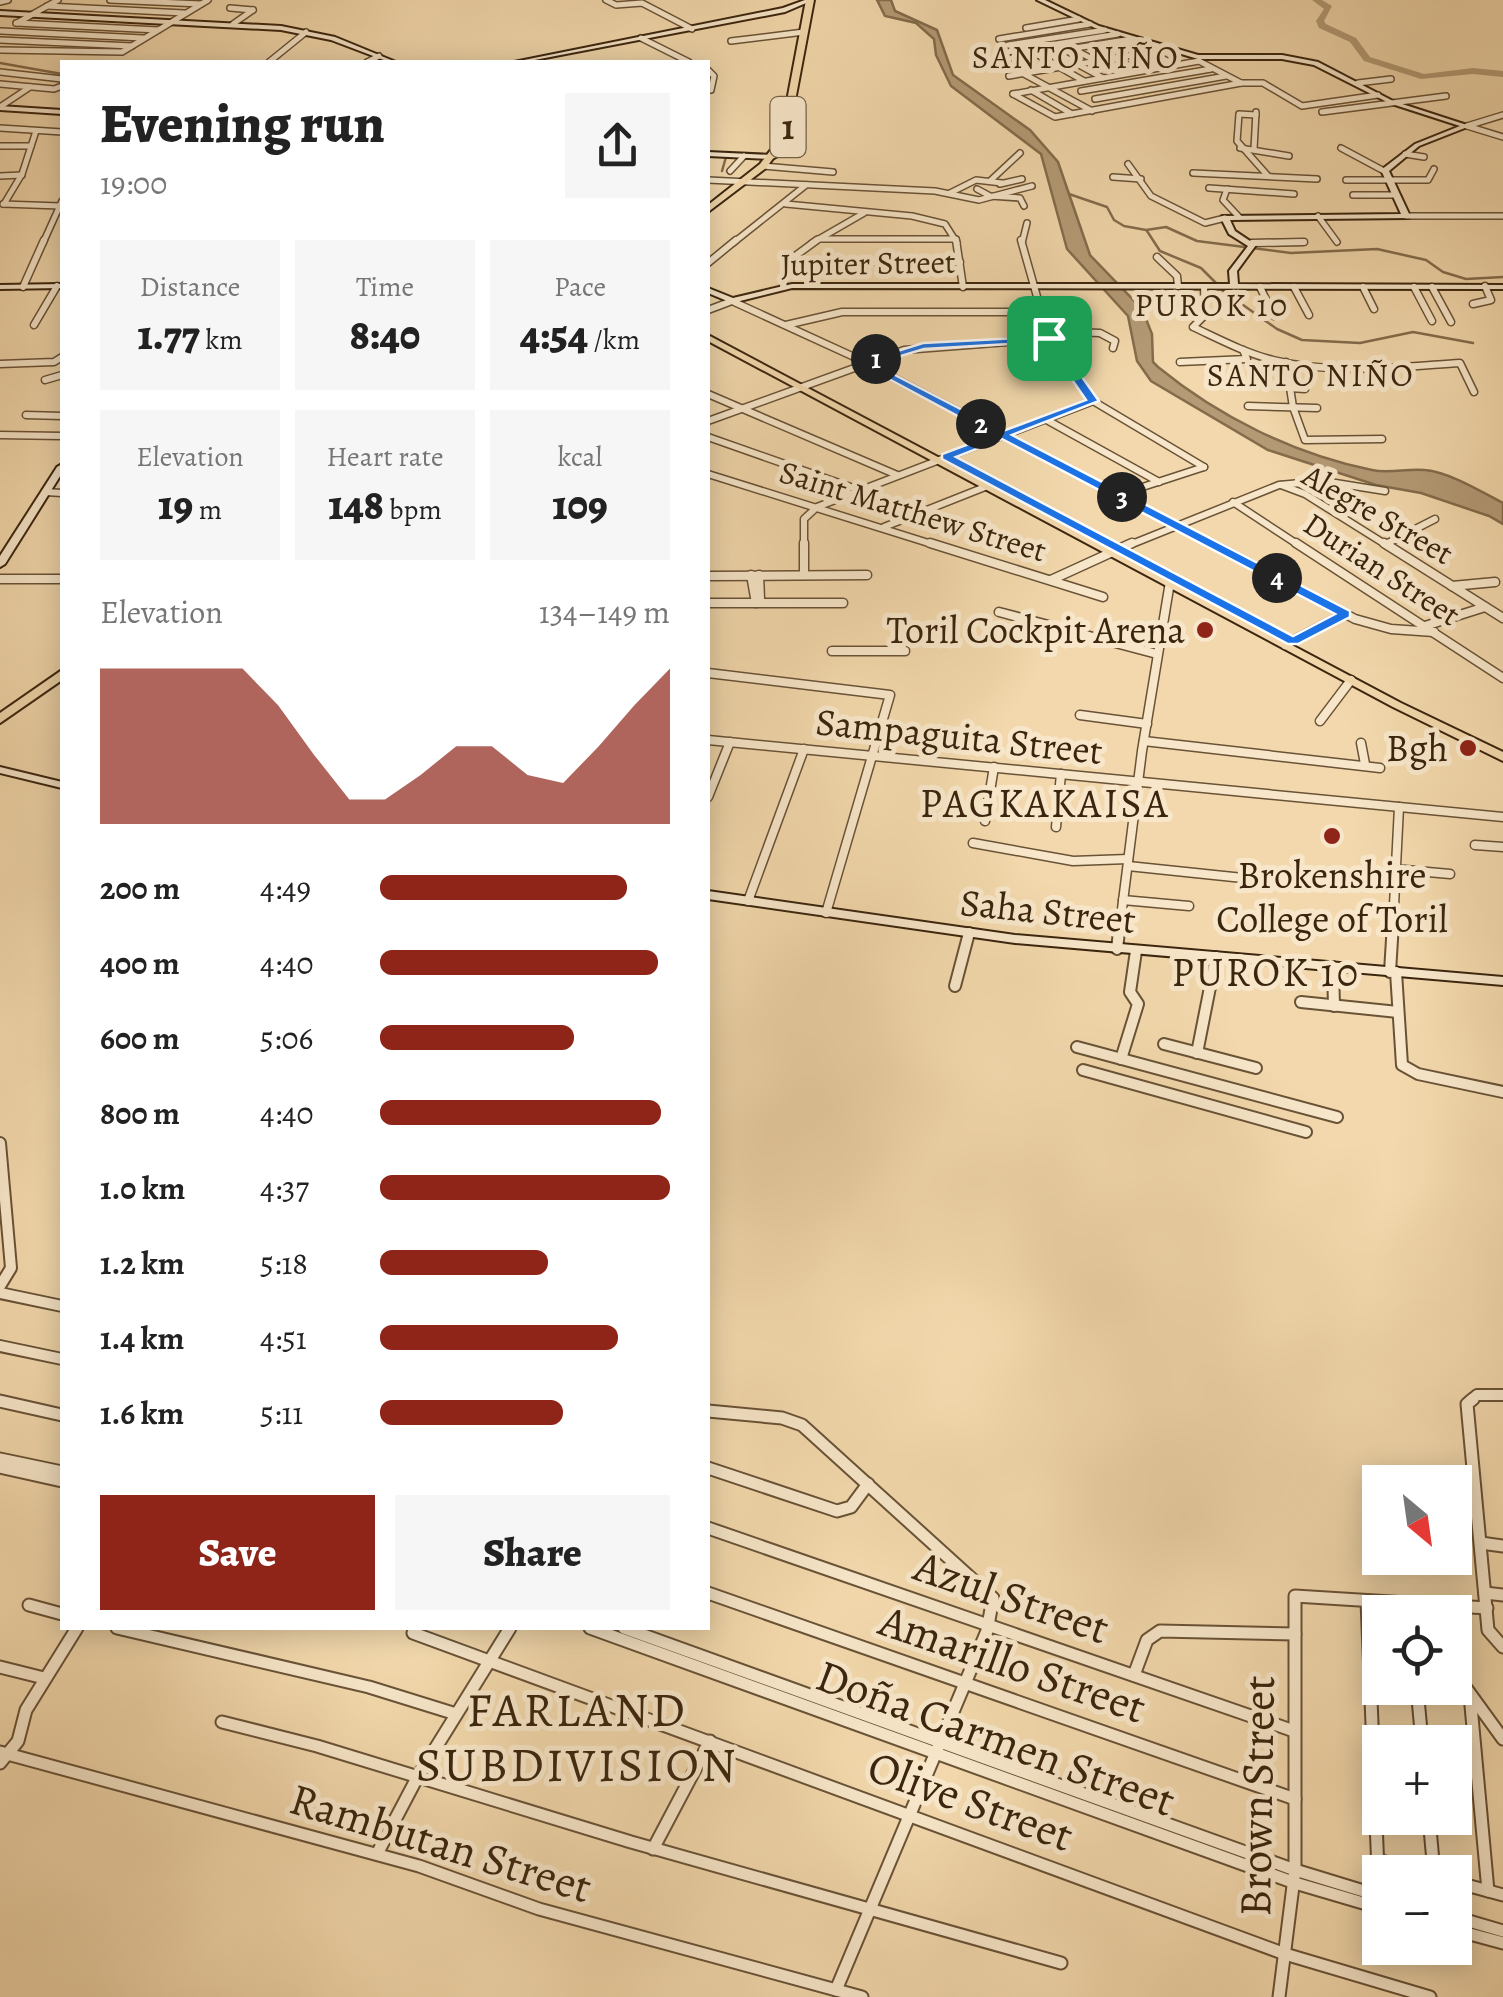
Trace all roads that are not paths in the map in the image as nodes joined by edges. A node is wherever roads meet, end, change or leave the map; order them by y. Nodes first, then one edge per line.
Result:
1 (8, 0) edge
2 (58, 0) edge
3 (113, 0) edge
4 (208, 0) edge
5 (606, 0) edge
6 (810, 0) edge
7 (1040, 0) edge
8 (176, 1) edge
9 (0, 2) edge
10 (201, 4) junction
11 (47, 6) junction
12 (230, 8) dead end
13 (785, 10) junction
14 (808, 12) junction
15 (0, 13) edge
16 (187, 13) junction
17 (32, 14) junction
18 (1078, 19) junction
19 (174, 21) junction
20 (16, 23) junction
21 (233, 24) junction
22 (1090, 24) junction
23 (692, 28) junction
24 (1026, 28) dead end
25 (158, 30) junction
26 (1105, 30) junction
27 (1, 31) edge
28 (306, 32) junction
29 (804, 32) junction
30 (1118, 34) junction
31 (145, 38) junction
32 (641, 38) junction
33 (1130, 39) junction
34 (0, 40) edge
35 (1000, 40) dead end
36 (732, 41) dead end
37 (1109, 42) junction
38 (132, 46) junction
39 (1090, 46) junction
40 (1072, 48) junction
41 (1168, 49) junction
42 (0, 50) edge
43 (1054, 52) junction
44 (1151, 52) junction
45 (100, 53) junction
46 (1036, 54) junction
47 (1132, 55) junction
48 (379, 56) junction
49 (1012, 58) dead end
50 (1114, 58) junction
51 (1200, 59) junction
52 (92, 60) edge
53 (271, 60) edge
54 (371, 60) edge
55 (388, 60) edge
56 (528, 60) edge
57 (685, 60) edge
58 (1096, 61) junction
59 (1078, 64) junction
60 (1176, 65) junction
61 (1060, 68) junction
62 (1157, 68) junction
63 (1214, 68) junction
64 (1042, 70) junction
65 (1139, 71) junction
66 (0, 72) edge
67 (710, 72) edge
68 (1024, 74) junction
69 (1121, 74) junction
70 (1009, 76) dead end
71 (1228, 76) junction
72 (1102, 78) junction
73 (1391, 79) dead end
74 (1084, 81) junction
75 (60, 82) edge
76 (0, 84) edge
77 (60, 84) edge
78 (1067, 84) junction
79 (1241, 84) junction
80 (1358, 84) junction
81 (30, 87) junction
82 (1049, 87) junction
83 (1162, 87) junction
84 (711, 90) dead end
85 (1031, 90) junction
86 (1081, 92) junction
87 (1177, 95) junction
88 (1378, 95) junction
89 (1446, 96) dead end
90 (1095, 99) junction
91 (1392, 102) junction
92 (0, 107) edge
93 (1111, 107) junction
94 (1092, 110) junction
95 (60, 112) edge
96 (1322, 112) dead end
97 (1072, 114) junction
98 (1503, 115) edge
99 (1468, 126) junction
100 (0, 128) edge
101 (36, 131) junction
102 (60, 132) edge
103 (1503, 137) edge
104 (0, 146) edge
105 (31, 146) junction
106 (1240, 148) junction
107 (1341, 148) dead end
108 (1254, 149) junction
109 (1020, 153) dead end
110 (710, 154) edge
111 (1405, 154) junction
112 (744, 156) junction
113 (1288, 156) dead end
114 (772, 157) junction
115 (1424, 157) dead end
116 (1128, 164) dead end
117 (763, 166) junction
118 (1434, 170) dead end
119 (730, 171) dead end
120 (833, 172) dead end
121 (1193, 173) dead end
122 (22, 175) junction
123 (0, 176) edge
124 (1113, 176) dead end
125 (1252, 176) junction
126 (1268, 176) junction
127 (1385, 176) junction
128 (1022, 179) dead end
129 (1140, 179) junction
130 (1316, 179) dead end
131 (710, 180) edge
132 (1346, 180) dead end
133 (990, 181) junction
134 (744, 182) junction
135 (1002, 183) junction
136 (806, 186) junction
137 (1032, 186) dead end
138 (1209, 188) dead end
139 (1227, 189) junction
140 (1254, 191) junction
141 (950, 193) junction
142 (1294, 194) dead end
143 (1353, 194) dead end
144 (1394, 195) junction
145 (990, 196) junction
146 (60, 203) edge
147 (2, 204) edge
148 (786, 204) junction
149 (60, 205) edge
150 (1024, 206) dead end
151 (710, 208) edge
152 (866, 211) junction
153 (1318, 216) junction
154 (1406, 216) junction
155 (1503, 216) edge
156 (1239, 217) junction
157 (1225, 218) junction
158 (1027, 223) dead end
159 (60, 232) edge
160 (48, 233) junction
161 (818, 239) junction
162 (956, 239) junction
163 (1304, 242) dead end
164 (1337, 242) dead end
165 (1252, 246) junction
166 (1157, 256) dead end
167 (710, 261) edge
168 (787, 262) junction
169 (960, 262) junction
170 (1033, 285) junction
171 (0, 286) edge
172 (24, 286) junction
173 (60, 286) edge
174 (784, 286) junction
175 (1178, 286) junction
176 (1432, 286) junction
177 (1485, 286) junction
178 (1503, 286) edge
179 (963, 287) junction
180 (1204, 287) junction
181 (1234, 287) junction
182 (1260, 287) junction
183 (1294, 287) junction
184 (1363, 287) junction
185 (1414, 287) junction
186 (710, 291) edge
187 (732, 300) junction
188 (1473, 304) dead end
189 (710, 309) edge
190 (1374, 310) dead end
191 (1040, 312) junction
192 (1309, 314) dead end
193 (1274, 316) dead end
194 (1432, 321) dead end
195 (1451, 322) dead end
196 (786, 325) junction
197 (34, 326) dead end
198 (1048, 335) junction
199 (710, 336) edge
200 (1113, 348) dead end
201 (1243, 350) junction
202 (60, 359) edge
203 (1180, 362) dead end
204 (1286, 362) junction
205 (864, 363) junction
206 (0, 364) edge
207 (1347, 366) junction
208 (60, 376) edge
209 (1349, 378) dead end
210 (45, 380) dead end
211 (804, 384) junction
212 (1290, 388) junction
213 (1305, 389) dead end
214 (1474, 392) dead end
215 (710, 395) edge
216 (1093, 401) junction
217 (1248, 406) dead end
218 (740, 407) junction
219 (1293, 407) junction
220 (1318, 408) dead end
221 (26, 415) dead end
222 (60, 416) edge
223 (1045, 419) junction
224 (710, 420) edge
225 (0, 435) edge
226 (1002, 435) junction
227 (60, 436) edge
228 (710, 438) edge
229 (1382, 439) dead end
230 (942, 458) junction
231 (60, 470) edge
232 (710, 475) edge
233 (897, 475) junction
234 (1159, 482) junction
235 (991, 484) junction
236 (1279, 485) junction
237 (859, 490) junction
238 (1386, 491) dead end
239 (46, 492) junction
240 (60, 493) edge
241 (1118, 494) junction
242 (1233, 502) junction
243 (818, 506) junction
244 (1435, 520) dead end
245 (1175, 524) junction
246 (884, 527) junction
247 (1386, 544) junction
248 (1115, 550) junction
249 (0, 564) edge
250 (756, 575) junction
251 (804, 575) junction
252 (867, 575) dead end
253 (710, 576) edge
254 (0, 579) edge
255 (60, 579) edge
256 (1052, 580) junction
257 (1170, 580) junction
258 (1495, 582) dead end
259 (1452, 586) junction
260 (1103, 597) dead end
261 (710, 603) edge
262 (756, 603) junction
263 (843, 603) dead end
264 (1485, 607) junction
265 (999, 612) dead end
266 (1345, 614) junction
267 (1502, 617) edge
268 (1425, 626) junction
269 (1434, 632) junction
270 (1289, 643) junction
271 (832, 651) dead end
272 (905, 651) dead end
273 (1157, 654) junction
274 (710, 673) edge
275 (60, 675) edge
276 (1503, 678) edge
277 (1351, 680) junction
278 (1080, 715) dead end
279 (0, 719) edge
280 (1320, 721) dead end
281 (1147, 724) junction
282 (710, 740) edge
283 (1144, 741) junction
284 (730, 742) junction
285 (1361, 743) dead end
286 (804, 749) junction
287 (872, 754) junction
288 (1502, 754) edge
289 (1365, 764) junction
290 (994, 767) junction
291 (1380, 768) dead end
292 (0, 770) edge
293 (1062, 774) junction
294 (1138, 781) junction
295 (60, 784) edge
296 (710, 792) edge
297 (1399, 807) junction
298 (1503, 817) edge
299 (985, 821) dead end
300 (1056, 827) dead end
301 (974, 844) dead end
302 (1476, 845) dead end
303 (1503, 847) edge
304 (1128, 862) junction
305 (1394, 869) junction
306 (1450, 874) dead end
307 (1244, 878) dead end
308 (710, 895) edge
309 (1124, 900) junction
310 (748, 901) junction
311 (1189, 906) dead end
312 (826, 912) junction
313 (969, 933) junction
314 (1118, 949) junction
315 (1136, 951) junction
316 (1216, 958) junction
317 (1333, 967) junction
318 (1393, 972) junction
319 (1503, 981) edge
320 (955, 986) dead end
321 (1300, 1002) dead end
322 (1334, 1006) junction
323 (1398, 1012) junction
324 (1164, 1044) dead end
325 (1077, 1047) dead end
326 (1197, 1053) junction
327 (1121, 1058) junction
328 (1155, 1068) junction
329 (1256, 1068) dead end
330 (1083, 1070) dead end
331 (1150, 1088) junction
332 (1503, 1092) edge
333 (1337, 1117) dead end
334 (1306, 1132) dead end
335 (0, 1143) edge
336 (0, 1290) edge
337 (60, 1305) edge
338 (0, 1346) edge
339 (60, 1359) edge
340 (1501, 1398) edge
341 (0, 1401) edge
342 (710, 1411) edge
343 (60, 1415) edge
344 (0, 1458) edge
345 (0, 1467) edge
346 (710, 1469) edge
347 (60, 1472) edge
348 (60, 1481) edge
349 (868, 1484) junction
350 (710, 1529) edge
351 (1481, 1543) junction
352 (1503, 1546) edge
353 (1486, 1593) junction
354 (710, 1594) edge
355 (1503, 1595) edge
356 (1362, 1601) edge
357 (29, 1605) dead end
358 (1472, 1607) edge
359 (1487, 1608) junction
360 (60, 1613) edge
361 (988, 1625) junction
362 (76, 1630) edge
363 (126, 1630) edge
364 (509, 1630) edge
365 (596, 1630) edge
366 (629, 1630) edge
367 (413, 1633) dead end
368 (1294, 1634) junction
369 (1503, 1647) edge
370 (491, 1660) junction
371 (0, 1668) edge
372 (1134, 1675) junction
373 (44, 1678) junction
374 (963, 1683) junction
375 (1472, 1698) edge
376 (1376, 1705) edge
377 (1471, 1705) edge
378 (456, 1714) junction
379 (222, 1722) dead end
380 (1294, 1731) junction
381 (1503, 1739) edge
382 (710, 1741) junction
383 (939, 1746) junction
384 (3, 1756) edge
385 (416, 1778) junction
386 (1295, 1799) junction
387 (907, 1814) junction
388 (653, 1848) junction
389 (378, 1854) junction
390 (1378, 1855) edge
391 (1295, 1876) junction
392 (1472, 1887) edge
393 (1488, 1891) junction
394 (1362, 1892) edge
395 (1503, 1895) edge
396 (1362, 1901) edge
397 (866, 1910) junction
398 (1472, 1922) edge
399 (1503, 1930) edge
400 (1472, 1935) edge
401 (1503, 1943) edge
402 (1285, 1954) junction
403 (1061, 1963) dead end
404 (836, 1990) junction
405 (862, 1997) edge
406 (1278, 1997) edge
407 (1430, 1997) edge

1 - 9 street
2 - 11 street
3 - 8 street
4 - 10 street
5 - 23 street
6 - 13 street
6 - 14 highway, 1
7 - 18 street
8 - 10 street
10 - 16 street
11 - 16 street
11 - 17 street
12 - 21 street
13 - 14 street
13 - 23 street
14 - 29 highway, 1
15 - 17 street
16 - 19 street
17 - 19 street
17 - 20 street
18 - 22 street
18 - 24 street
19 - 21 street
19 - 25 street
20 - 25 street
20 - 27 street
21 - 28 street
22 - 26 street
22 - 35 street
23 - 32 street
25 - 31 street
26 - 30 street
26 - 30 street
27 - 31 street
28 - 48 street
28 - 53 street
29 - 36 street
29 - 114 highway, 1
30 - 33 street
31 - 38 street
32 - 56 street
32 - 57 street
33 - 37 street
33 - 41 street
33 - 44 street
34 - 38 street
37 - 39 street
37 - 47 street
38 - 45 street
39 - 40 street
39 - 50 street
40 - 43 street
40 - 58 street
41 - 44 street
41 - 51 street
42 - 45 street
43 - 46 street
43 - 59 street
44 - 47 street
44 - 60 street
45 - 52 street
46 - 49 street
46 - 61 street
47 - 50 street
47 - 62 street
48 - 54 street
48 - 55 street
50 - 58 street
50 - 65 street
51 - 60 street
51 - 63 street
51 - 80 street
58 - 59 street
58 - 69 street
59 - 61 street
59 - 72 street
60 - 62 street
61 - 64 street
61 - 74 street
62 - 65 street
63 - 71 street
63 - 86 street
64 - 68 street
64 - 78 street
65 - 69 street
66 - 75 street
67 - 84 street
68 - 70 street
68 - 82 street
69 - 72 street
71 - 79 street
71 - 83 street
72 - 74 street
73 - 80 street
74 - 78 street
76 - 81 street
77 - 81 street
78 - 82 street
78 - 86 street
79 - 87 street
79 - 88 street
80 - 88 street
81 - 92 street
82 - 85 street
82 - 94 street
83 - 87 street
83 - 90 street
85 - 97 street
85 - 97 street
86 - 90 street
87 - 93 street
88 - 91 street
89 - 91 street
90 - 93 street
91 - 96 street
91 - 99 street
92 - 95 street
93 - 94 street
94 - 97 street
98 - 99 street
99 - 103 street
99 - 111 street
100 - 101 street
101 - 102 street
101 - 105 street
104 - 105 street
105 - 122 street
106 - 108 street
106 - 108 street
106 - 126 street
107 - 127 street
108 - 113 street
109 - 133 street
110 - 112 street
111 - 115 street
111 - 127 street
112 - 114 street
112 - 119 street
114 - 117 highway, 1
116 - 129 street
117 - 120 street
117 - 134 highway, 1
118 - 127 street
121 - 125 street
122 - 123 street
122 - 147 street
124 - 129 street
125 - 126 street
125 - 140 street
126 - 130 street
127 - 132 street
127 - 144 street
128 - 135 street
129 - 157 street
131 - 134 street
133 - 135 street
133 - 141 street
134 - 136 street
134 - 151 highway, 1
135 - 145 street
136 - 141 street
136 - 148 street
137 - 145 street
138 - 139 street
139 - 140 street
139 - 156 street
140 - 142 street
141 - 145 street
143 - 144 street
144 - 154 street
145 - 150 street
146 - 147 street
148 - 152 street
148 - 167 street
149 - 160 street
152 - 161 street
152 - 162 street
153 - 154 street
153 - 156 street
153 - 164 street
154 - 155 street
156 - 157 street
157 - 165 street
158 - 170 street
159 - 160 street
160 - 172 street
161 - 162 street
161 - 168 street
162 - 169 street
163 - 165 street
165 - 181 street
166 - 175 street
168 - 169 street
168 - 174 street
169 - 179 street
170 - 175 street, Jupiter Street
170 - 179 street, Jupiter Street
170 - 191 street
171 - 172 street
172 - 173 street
173 - 197 street
174 - 179 street, Jupiter Street
174 - 187 street, Jupiter Street
175 - 180 street, Jupiter Street
176 - 177 street, Jupiter Street
176 - 185 street, Jupiter Street
176 - 195 street
177 - 178 street, Jupiter Street
177 - 188 street
180 - 181 street, Jupiter Street
180 - 201 street
181 - 182 street, Jupiter Street
182 - 183 street, Jupiter Street
182 - 193 street
183 - 184 street, Jupiter Street
183 - 192 street
184 - 185 street, Jupiter Street
184 - 190 street
185 - 194 street
186 - 187 street
187 - 189 street, Jupiter Street
187 - 196 street
191 - 196 street
191 - 198 street
196 - 205 street
198 - 200 street
198 - 205 street
198 - 216 street
199 - 211 main road
201 - 203 street
201 - 204 street
202 - 206 street
204 - 207 street
204 - 212 street
205 - 211 street
205 - 226 street
207 - 209 street
207 - 214 street
208 - 210 street
211 - 218 street
211 - 230 main road
212 - 213 street
212 - 219 street
215 - 218 street
216 - 223 street
216 - 234 street
217 - 219 street
218 - 224 street
218 - 233 street
219 - 220 street
219 - 229 street
221 - 222 street
223 - 226 street
223 - 234 street
225 - 227 street
226 - 230 street
226 - 241 street
228 - 237 street
230 - 233 street
230 - 235 main road
231 - 239 street
232 - 243 street, Saint Matthew Street
233 - 237 street
234 - 241 street
235 - 246 street
235 - 248 main road
236 - 238 street
236 - 242 street
236 - 247 street, Alegre Street
237 - 243 street
239 - 240 street
239 - 249 street
241 - 245 street
242 - 245 street
242 - 268 street, Durian Street
243 - 246 street, Saint Matthew Street
243 - 251 street
244 - 247 street
245 - 248 street
245 - 266 street
246 - 256 street, Saint Matthew Street
247 - 259 street, Alegre Street
248 - 256 street
248 - 257 main road
250 - 251 street
250 - 253 street
250 - 262 street
251 - 252 street
254 - 255 street
256 - 260 street, Saint Matthew Street
257 - 270 main road
257 - 273 street
258 - 259 street
259 - 264 street, Alegre Street
261 - 262 street
262 - 263 street
264 - 267 street, Alegre Street
264 - 268 street
265 - 273 street
266 - 269 street
266 - 270 street
268 - 269 street, Durian Street
269 - 276 street, Durian Street
270 - 277 main road
270 - 288 main road
271 - 272 street
273 - 281 street
274 - 287 street
275 - 279 highway
277 - 280 street
277 - 288 main road
278 - 281 street
281 - 283 street
282 - 284 street, Sampaguita Street
283 - 289 street
283 - 294 street
284 - 286 street, Sampaguita Street
284 - 296 street
285 - 289 street
286 - 287 street, Sampaguita Street
286 - 310 street
287 - 290 street, Sampaguita Street
287 - 312 street
289 - 291 street
290 - 293 street, Sampaguita Street
290 - 299 street
292 - 295 street
293 - 294 street, Sampaguita Street
293 - 300 street
294 - 297 street, Sampaguita Street
294 - 304 street
297 - 298 street, Sampaguita Street
297 - 305 street
301 - 304 street
302 - 303 street
304 - 307 street
304 - 309 street
305 - 306 street
305 - 318 street
308 - 310 street, Saha Street
309 - 311 street
309 - 314 street
310 - 312 street, Saha Street
312 - 313 street, Saha Street
313 - 314 street, Saha Street
313 - 320 street
314 - 315 street, Saha Street
315 - 316 street, Saha Street
315 - 327 street
316 - 317 street, Saha Street
316 - 326 street
317 - 318 street, Saha Street
317 - 322 street
318 - 319 street, Saha Street
318 - 323 street
321 - 322 street
322 - 323 street
323 - 332 street
324 - 326 street
325 - 327 street
326 - 329 street
327 - 328 street
328 - 331 street
328 - 333 street
330 - 331 street
331 - 334 street
335 - 336 street
336 - 337 street
338 - 339 street
340 - 351 street
341 - 343 street
342 - 349 street
344 - 347 street
345 - 348 street
346 - 349 street
349 - 361 street
350 - 361 street, Azul Street
351 - 352 street
351 - 353 street
353 - 355 street
353 - 359 street
354 - 374 street, Amarillo Street
356 - 368 street, Brown Street
357 - 360 street
358 - 359 street
359 - 369 street
361 - 372 street, Azul Street
361 - 374 street
362 - 373 street
363 - 378 street
364 - 370 street
365 - 383 street, Doña Carmen Street
366 - 383 street, Doña Carmen Street
367 - 370 street, Olive Street
368 - 372 street
368 - 380 street, Brown Street
370 - 378 street
370 - 382 street, Olive Street
371 - 373 street
372 - 380 street, Azul Street
373 - 384 street
374 - 383 street
374 - 386 street, Amarillo Street
375 - 381 street
376 - 390 street
377 - 393 street
378 - 385 street
379 - 385 street
380 - 386 street, Brown Street
382 - 387 street, Olive Street
382 - 388 street
383 - 387 street
383 - 391 street, Doña Carmen Street
384 - 389 street, Rambutan Street
385 - 388 street
385 - 389 street
386 - 391 street, Brown Street
387 - 397 street
387 - 402 street, Olive Street
388 - 397 street
389 - 404 street, Rambutan Street
391 - 394 street, Doña Carmen Street
391 - 396 street, Doña Carmen Street
391 - 402 street, Brown Street
392 - 393 street
393 - 395 street
397 - 403 street
397 - 404 street
398 - 399 street
400 - 401 street
402 - 406 street, Brown Street
402 - 407 street, Olive Street
404 - 405 street, Rambutan Street

